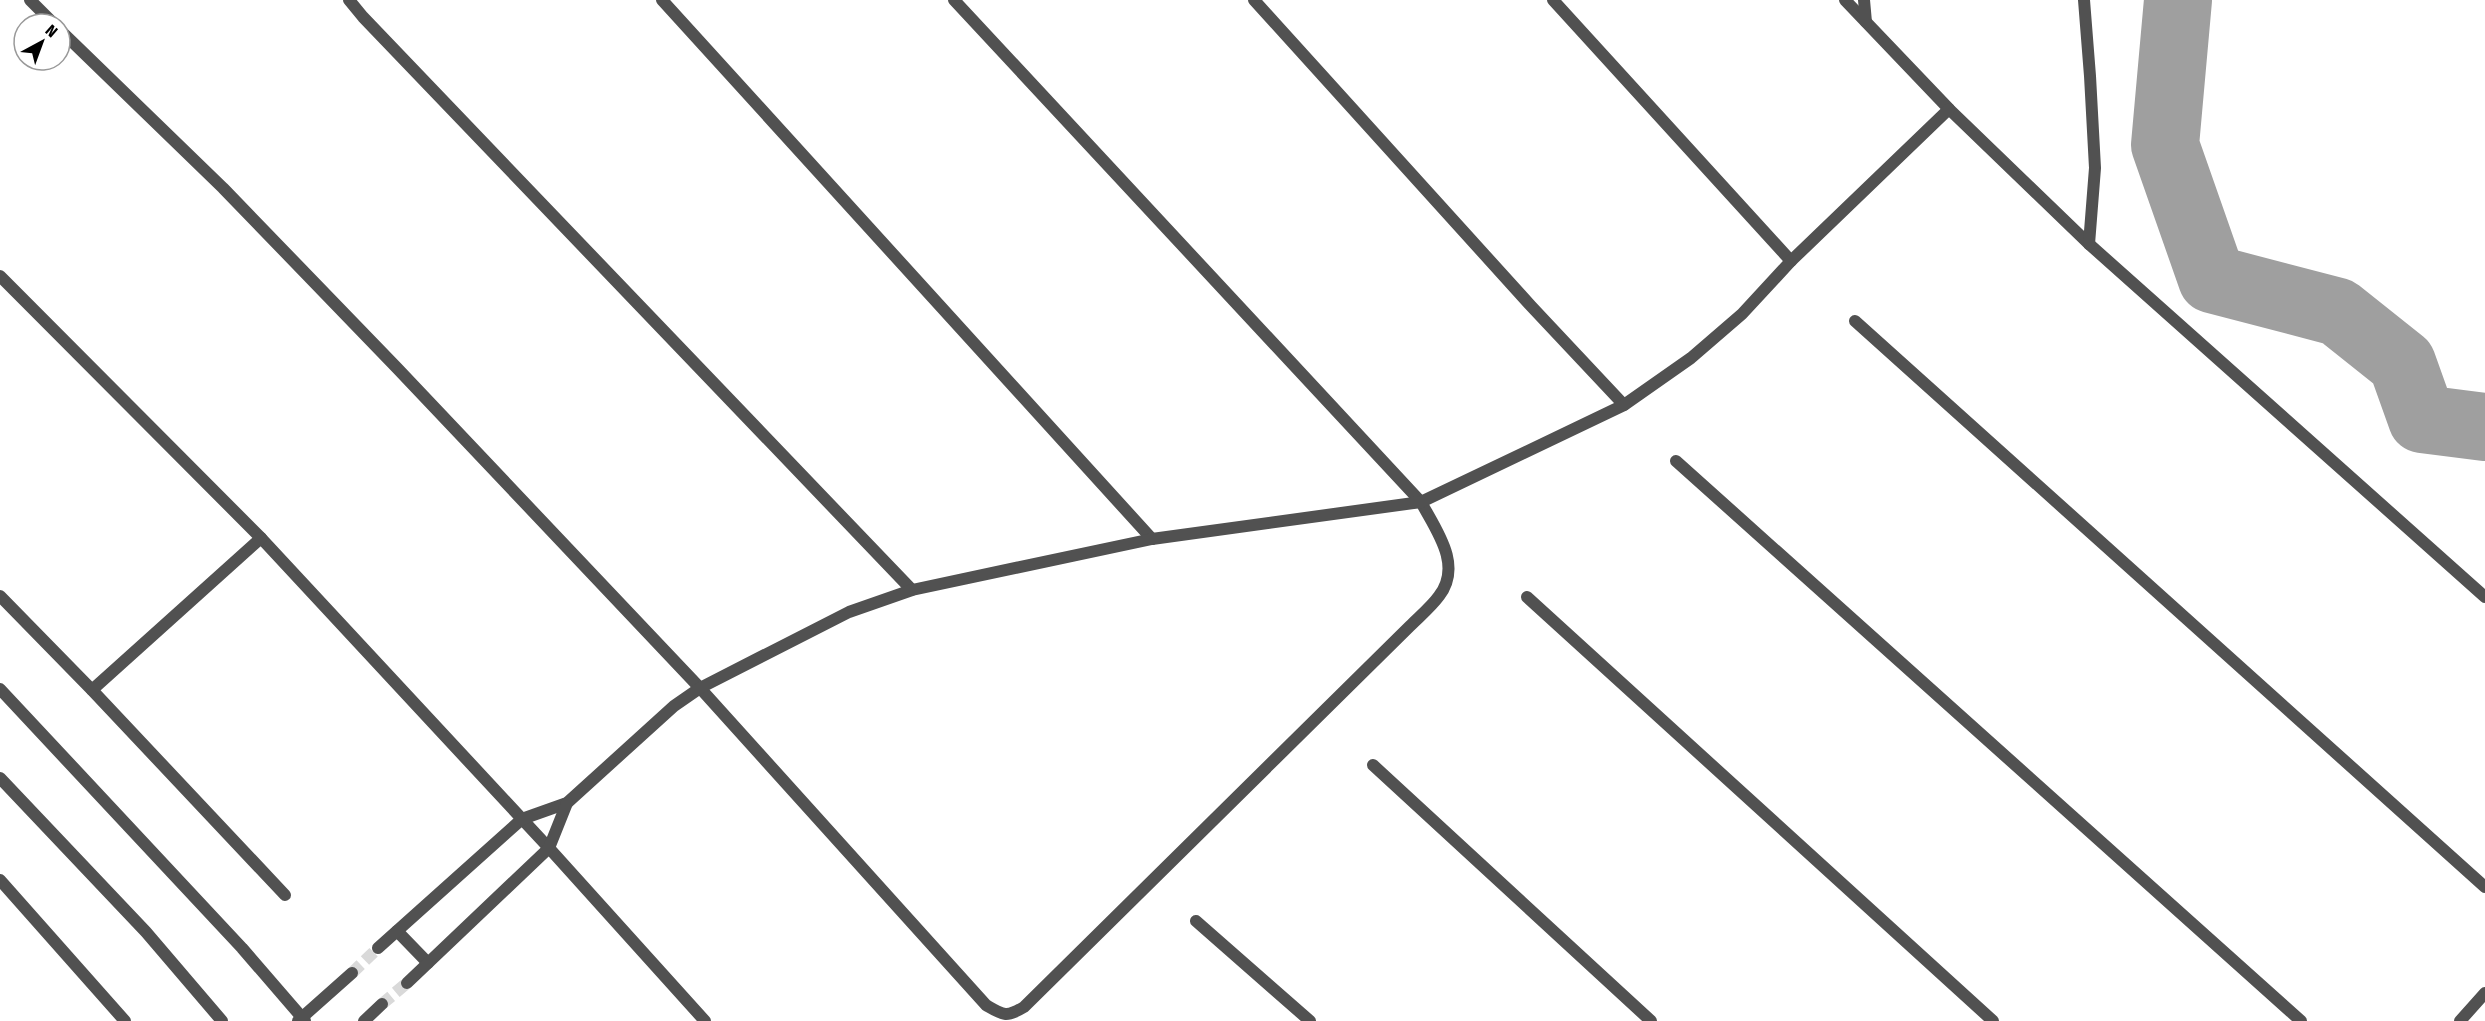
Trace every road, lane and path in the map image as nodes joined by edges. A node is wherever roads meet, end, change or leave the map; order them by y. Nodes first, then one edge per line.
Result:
1 (30, 0) edge
2 (349, 0) edge
3 (662, 0) edge
4 (954, 0) edge
5 (1254, 0) edge
6 (1553, 0) edge
7 (1845, 0) edge
8 (1864, 0) edge
9 (2084, 0) edge
10 (42, 12) edge
11 (1866, 22) junction
12 (72, 42) edge
13 (1949, 110) junction
14 (2089, 244) junction
15 (1791, 261) junction
16 (0, 276) edge
17 (1855, 321) dead end
18 (1624, 405) junction
19 (1676, 461) dead end
20 (1421, 502) junction
21 (261, 538) junction
22 (1152, 539) junction
23 (912, 590) junction
24 (0, 596) edge
25 (1527, 597) dead end
26 (2485, 597) edge
27 (700, 688) junction
28 (0, 689) edge
29 (92, 690) junction
30 (1373, 765) dead end
31 (0, 778) edge
32 (567, 803) junction
33 (522, 819) junction
34 (549, 848) junction
35 (0, 879) edge
36 (2485, 887) edge
37 (285, 895) dead end
38 (1196, 921) dead end
39 (397, 931) junction
40 (378, 948) tunnel mouth
41 (428, 963) junction
42 (352, 973) tunnel mouth
43 (407, 982) tunnel mouth
44 (2485, 993) edge
45 (382, 1004) tunnel mouth
46 (302, 1020) edge
47 (125, 1021) edge
48 (222, 1021) edge
49 (364, 1021) edge
50 (705, 1021) edge
51 (1311, 1021) edge
52 (1651, 1021) edge
53 (1993, 1021) edge
54 (2301, 1021) edge
55 (2460, 1021) edge

1 - 10 street
2 - 23 street
3 - 22 street
4 - 20 street
5 - 18 street
6 - 15 street
7 - 11 street
8 - 11 street
9 - 14 street
11 - 13 street
12 - 27 street
13 - 14 street
13 - 15 street
14 - 26 street
15 - 18 street
16 - 21 street
17 - 36 street
18 - 20 street
19 - 54 street
20 - 22 street
20 - 27 street
21 - 29 street
21 - 33 street
22 - 23 street
23 - 27 street
24 - 29 street
25 - 53 street
27 - 32 street
28 - 46 street
29 - 37 street
30 - 52 street
31 - 48 street
32 - 33 street
32 - 34 street
33 - 34 street
33 - 39 street
34 - 41 street
34 - 50 street
35 - 47 street
38 - 51 street
39 - 40 street
39 - 41 street
41 - 43 street
42 - 46 street
44 - 55 street
45 - 49 street

